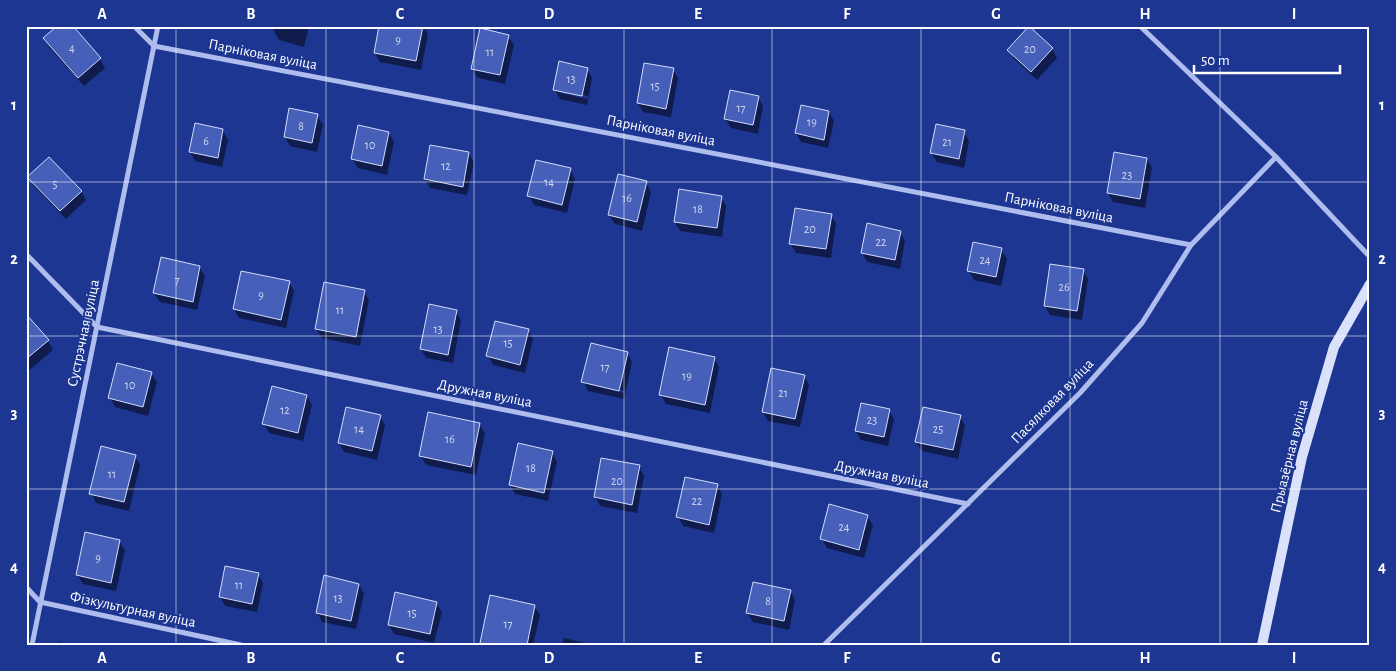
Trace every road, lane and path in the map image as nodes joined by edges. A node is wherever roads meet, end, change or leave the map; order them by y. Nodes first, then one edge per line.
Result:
1 (134, 26) edge
2 (158, 26) edge
3 (1140, 26) edge
4 (154, 46) junction
5 (1276, 157) junction
6 (1191, 245) junction
7 (26, 254) edge
8 (1370, 257) edge
9 (1370, 284) edge
10 (97, 327) junction
11 (968, 504) junction
12 (26, 588) edge
13 (40, 602) junction
14 (32, 645) edge
15 (241, 645) edge
16 (824, 645) edge
17 (1262, 645) edge

1 - 4 street
2 - 4 street, Сустрэчная вуліца
3 - 5 street
4 - 6 street, Парніковая вуліца
4 - 10 street, Сустрэчная вуліца
5 - 6 street, Пасялковая вуліца
5 - 8 street
6 - 11 street, Пасялковая вуліца
7 - 10 street
9 - 17 street, Прыазёрная вуліца
10 - 11 street, Дружная вуліца
10 - 13 street, Сустрэчная вуліца
11 - 16 street, Пасялковая вуліца
12 - 13 street
13 - 14 street, Сустрэчная вуліца
13 - 15 street, Фізкультурная вуліца

